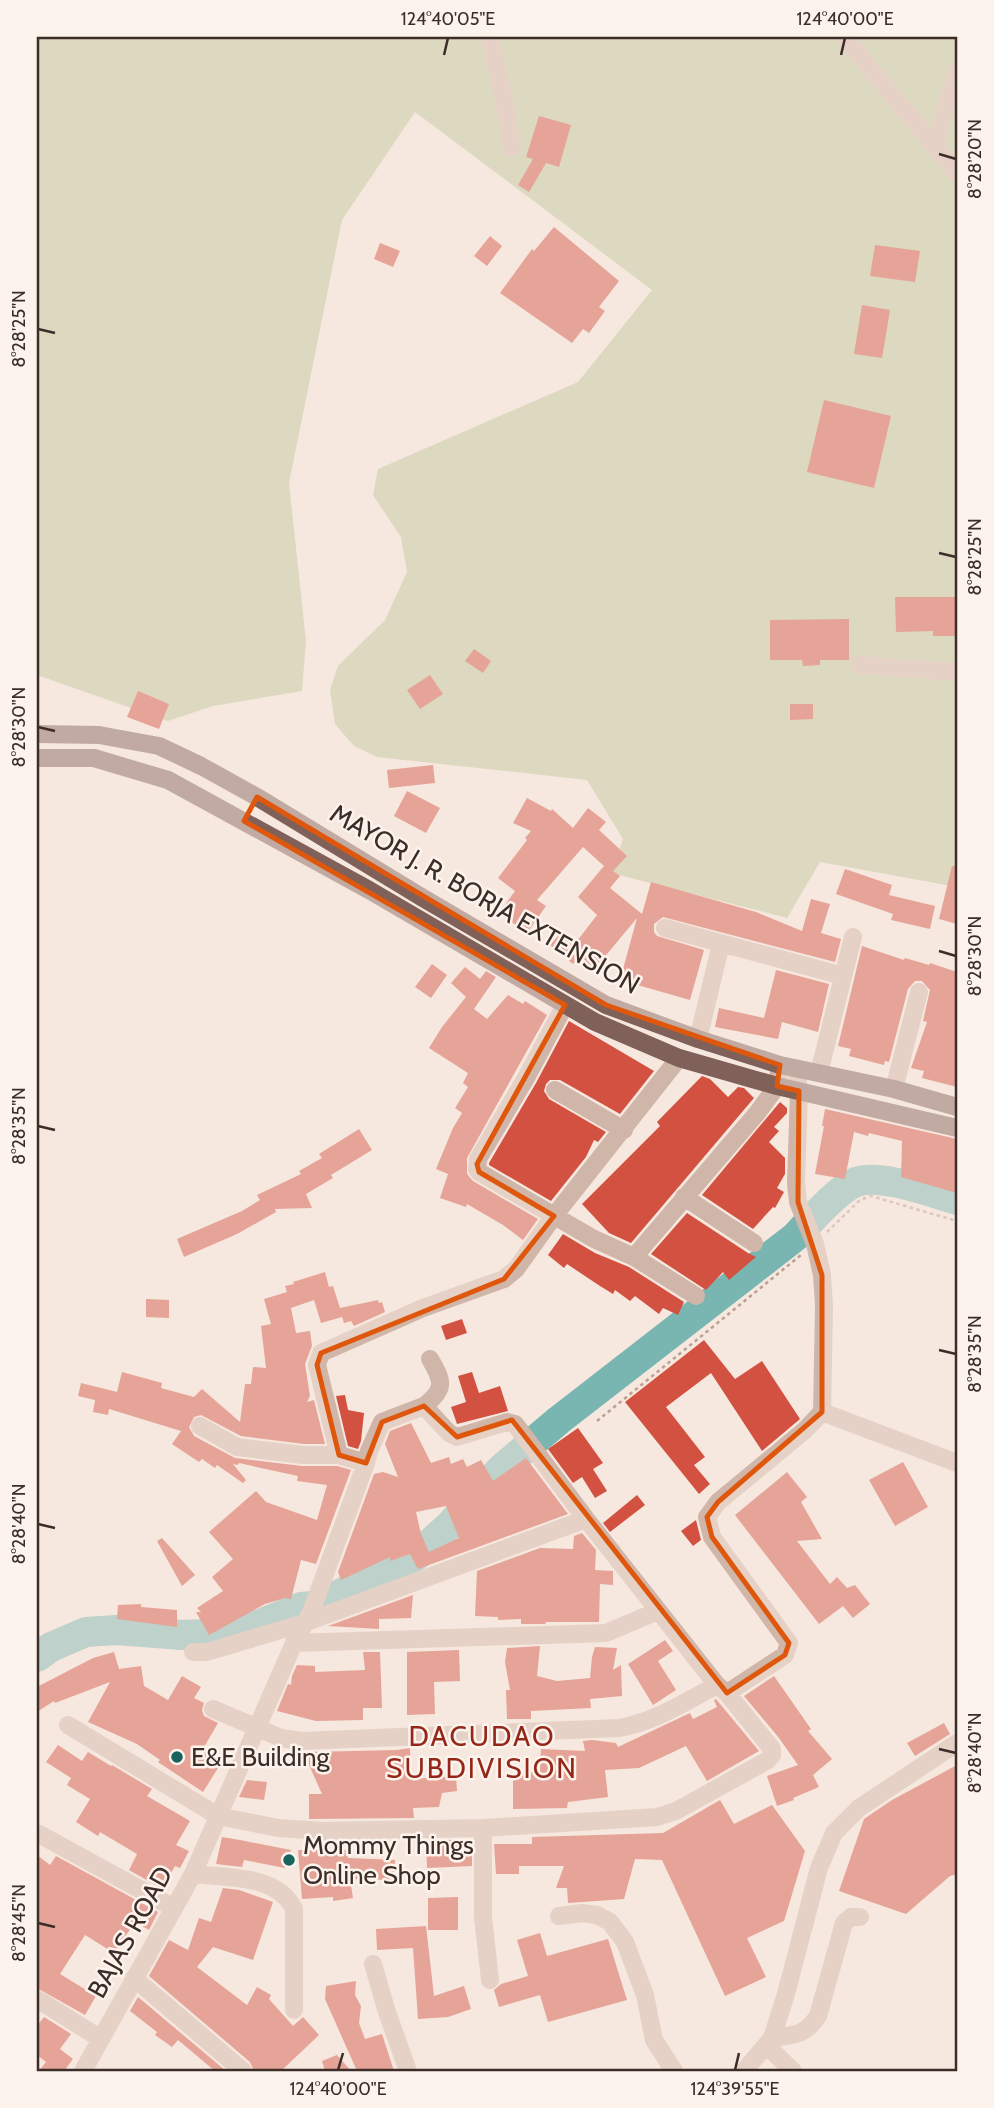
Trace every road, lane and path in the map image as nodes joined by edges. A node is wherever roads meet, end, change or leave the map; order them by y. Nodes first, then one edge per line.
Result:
1 (490, 37) edge
2 (844, 37) edge
3 (957, 71) edge
4 (935, 144) junction
5 (511, 148) dead end
6 (957, 173) edge
7 (859, 665) dead end
8 (957, 672) edge
9 (37, 734) edge
10 (37, 758) edge
11 (257, 796) junction
12 (244, 821) junction
13 (665, 928) dead end
14 (853, 937) dead end
15 (721, 944) junction
16 (843, 975) junction
17 (919, 992) dead end
18 (606, 1004) junction
19 (565, 1005) junction
20 (595, 1022) junction
21 (698, 1039) junction
22 (679, 1058) junction
23 (788, 1067) junction
24 (819, 1073) junction
25 (777, 1086) junction
26 (894, 1089) junction
27 (555, 1090) dead end
28 (799, 1091) junction
29 (957, 1107) edge
30 (957, 1128) edge
31 (624, 1130) junction
32 (684, 1196) junction
33 (554, 1216) junction
34 (957, 1221) edge
35 (811, 1238) junction
36 (754, 1243) dead end
37 (634, 1256) junction
38 (696, 1296) dead end
39 (430, 1359) dead end
40 (424, 1406) junction
41 (822, 1412) junction
42 (597, 1421) dead end
43 (200, 1426) dead end
44 (339, 1455) junction
45 (366, 1463) junction
46 (957, 1463) edge
47 (586, 1519) junction
48 (658, 1611) junction
49 (310, 1612) junction
50 (295, 1643) junction
51 (193, 1652) dead end
52 (722, 1689) junction
53 (213, 1709) dead end
54 (68, 1725) dead end
55 (256, 1729) junction
56 (957, 1744) edge
57 (218, 1816) junction
58 (483, 1828) junction
59 (40, 1834) dead end
60 (193, 1874) junction
61 (174, 1908) junction
62 (559, 1916) dead end
63 (860, 1917) dead end
64 (373, 1964) dead end
65 (134, 1978) junction
66 (490, 1980) dead end
67 (37, 1999) edge
68 (294, 2010) dead end
69 (101, 2039) junction
70 (769, 2042) junction
71 (83, 2071) edge
72 (243, 2071) edge
73 (408, 2071) edge
74 (674, 2071) edge
75 (744, 2071) edge
76 (793, 2071) edge

1 - 5 street
2 - 4 street
3 - 4 street
4 - 6 street
7 - 8 street
9 - 11 main road, MAYOR J. R. BORJA EXTENSION
10 - 12 main road, MAYOR J. R. BORJA EXTENSION
11 - 12 main road
11 - 18 main road, MAYOR J. R. BORJA EXTENSION
12 - 19 main road, MAYOR J. R. BORJA EXTENSION
13 - 15 street
14 - 16 street
15 - 16 street
15 - 21 street
16 - 24 street
17 - 26 street
18 - 20 main road
18 - 21 main road, MAYOR J. R. BORJA EXTENSION
19 - 20 main road, MAYOR J. R. BORJA EXTENSION
19 - 33 street
20 - 22 main road, MAYOR J. R. BORJA EXTENSION
21 - 23 main road, MAYOR J. R. BORJA EXTENSION
22 - 25 main road, MAYOR J. R. BORJA EXTENSION
22 - 31 street
23 - 24 main road, MAYOR J. R. BORJA EXTENSION
23 - 25 street
23 - 28 street
24 - 26 main road, MAYOR J. R. BORJA EXTENSION
25 - 28 main road, MAYOR J. R. BORJA EXTENSION
25 - 32 street
26 - 29 main road, MAYOR J. R. BORJA EXTENSION
27 - 31 street
28 - 30 main road, MAYOR J. R. BORJA EXTENSION
28 - 35 street
31 - 33 street
32 - 36 street
32 - 37 street
33 - 37 street
33 - 44 street
34 - 35 path
35 - 41 street
35 - 42 path
37 - 38 street
39 - 40 street
40 - 45 street, BAJAS ROAD
40 - 47 street
41 - 46 street
41 - 52 street
43 - 44 street
44 - 45 street
45 - 49 street, BAJAS ROAD
47 - 48 street
47 - 49 street
48 - 50 street
48 - 52 street
49 - 50 street, BAJAS ROAD
49 - 51 street
50 - 55 street, BAJAS ROAD
52 - 55 street
52 - 58 street
53 - 55 street
54 - 57 street
55 - 57 street, BAJAS ROAD
56 - 70 street
57 - 58 street
57 - 60 street, BAJAS ROAD
58 - 66 street
59 - 61 street
60 - 61 street, BAJAS ROAD
60 - 68 street
61 - 65 street, BAJAS ROAD
62 - 74 street
63 - 70 street
64 - 73 street
65 - 69 street, BAJAS ROAD
65 - 72 street
67 - 69 street
69 - 71 street, BAJAS ROAD
70 - 75 street
70 - 76 street

